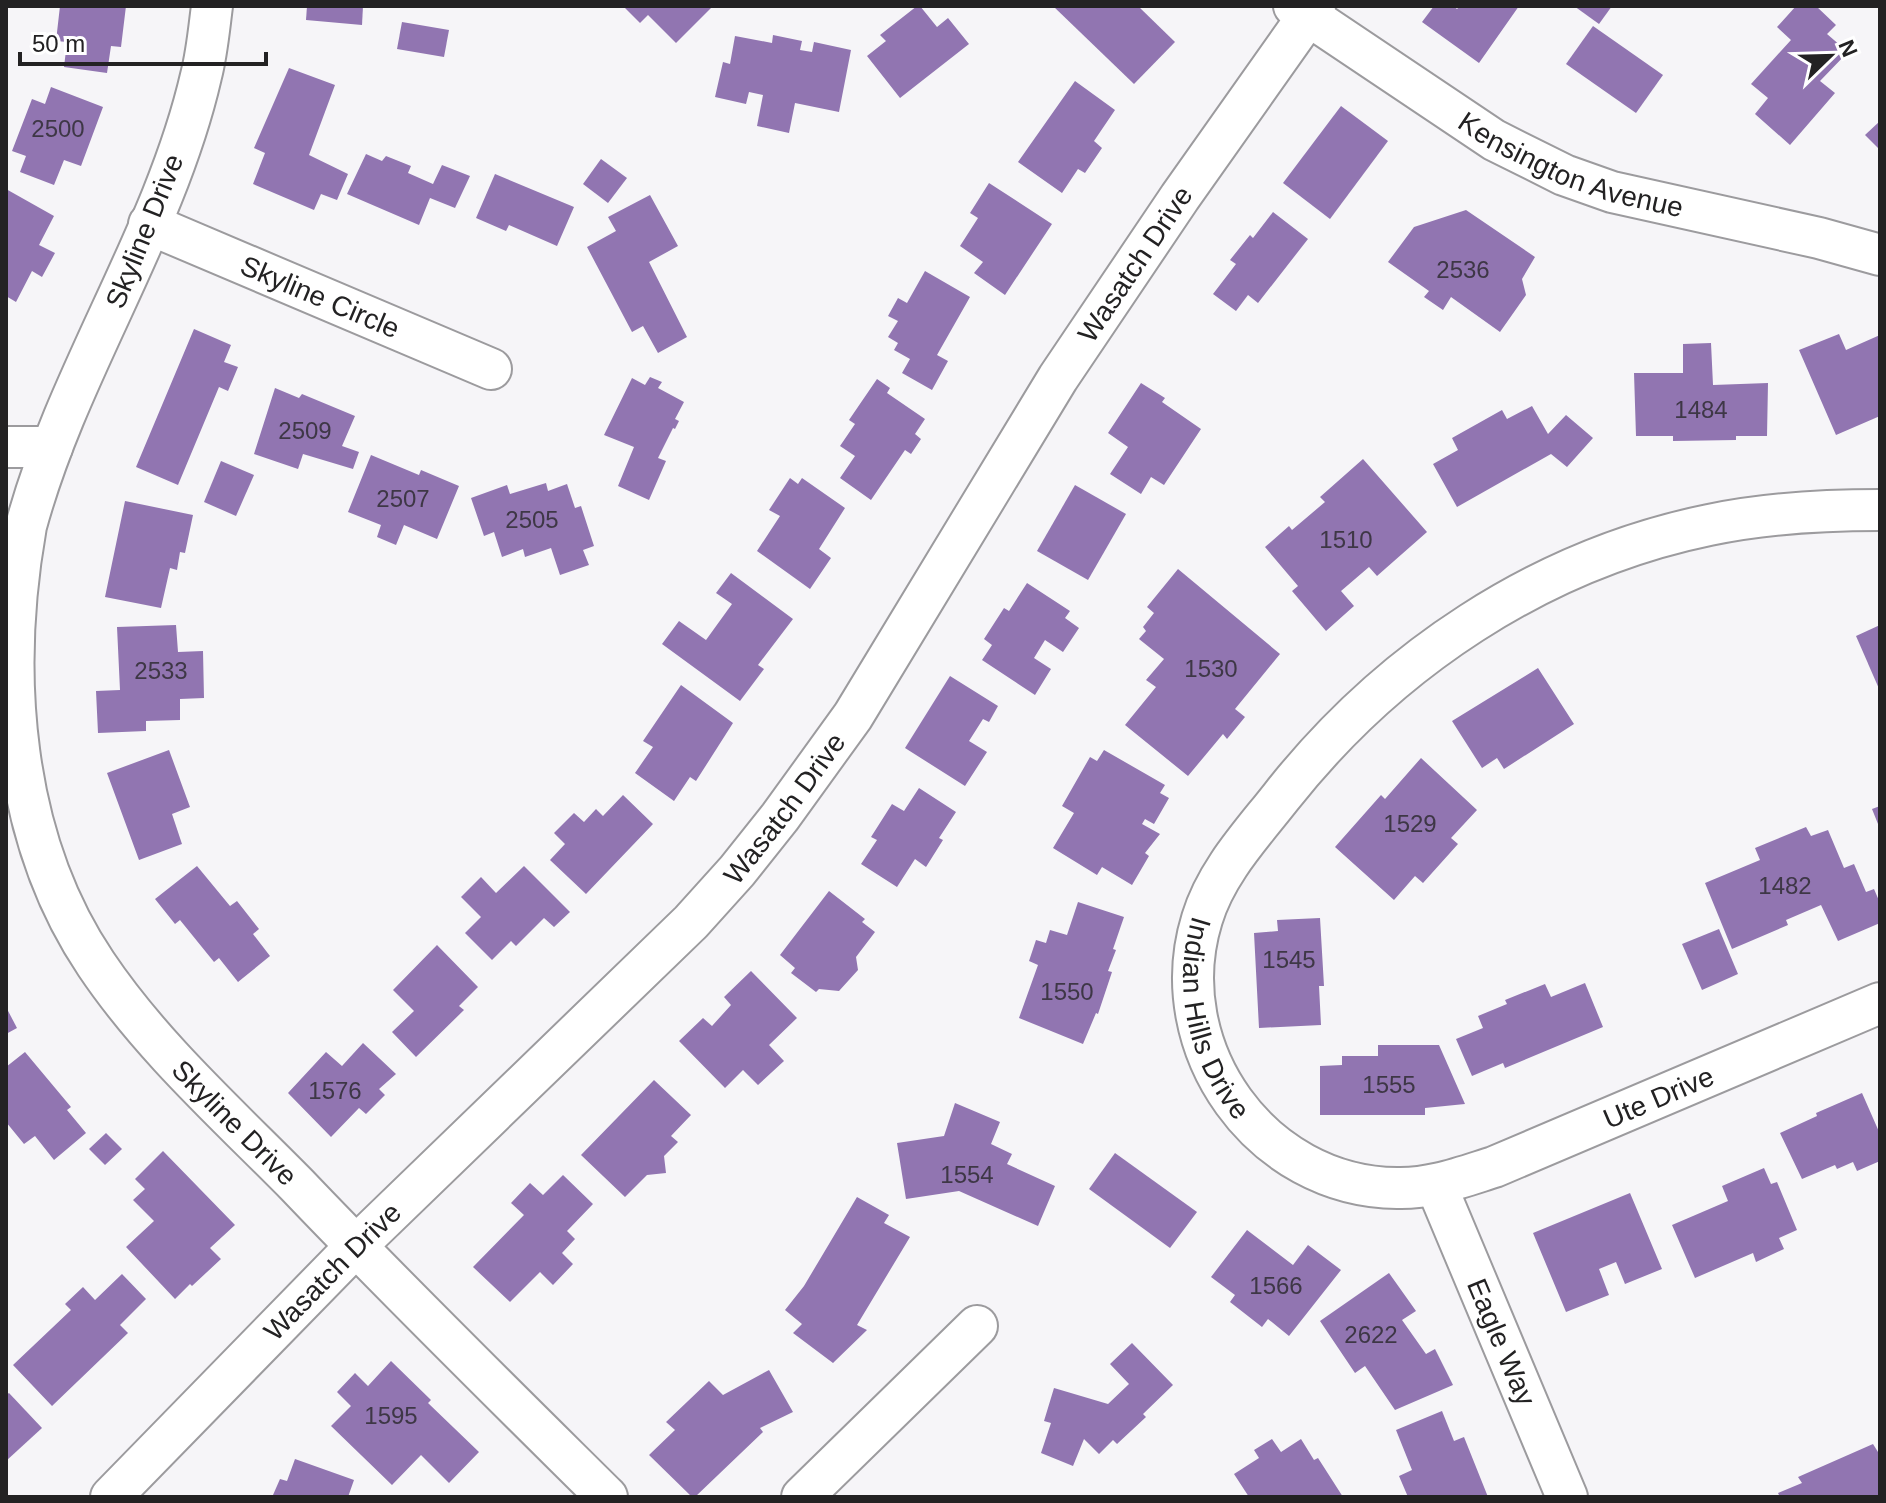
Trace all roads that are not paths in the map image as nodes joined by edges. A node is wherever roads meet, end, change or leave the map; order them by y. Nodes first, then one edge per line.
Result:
1 (212, 6) edge
2 (1306, 9) edge
3 (149, 224) junction
4 (1880, 255) edge
5 (491, 369) dead end
6 (6, 447) edge
7 (52, 447) junction
8 (1880, 510) edge
9 (7, 664) edge
10 (1880, 1003) edge
11 (1436, 1185) junction
12 (355, 1247) junction
13 (977, 1326) dead end
14 (111, 1497) edge
15 (607, 1497) edge
16 (802, 1497) edge
17 (1567, 1497) edge

1 - 3 street, Skyline Drive
2 - 4 street, Kensington Avenue
2 - 12 street, Wasatch Drive
3 - 5 street, Skyline Circle
3 - 7 street, Skyline Drive
6 - 7 street
7 - 9 street, Skyline Drive
8 - 11 street, Indian Hills Drive
9 - 12 street, Skyline Drive
10 - 11 street, Ute Drive
11 - 17 street, Eagle Way
12 - 14 street, Wasatch Drive
12 - 15 street, Skyline Drive
13 - 16 street

